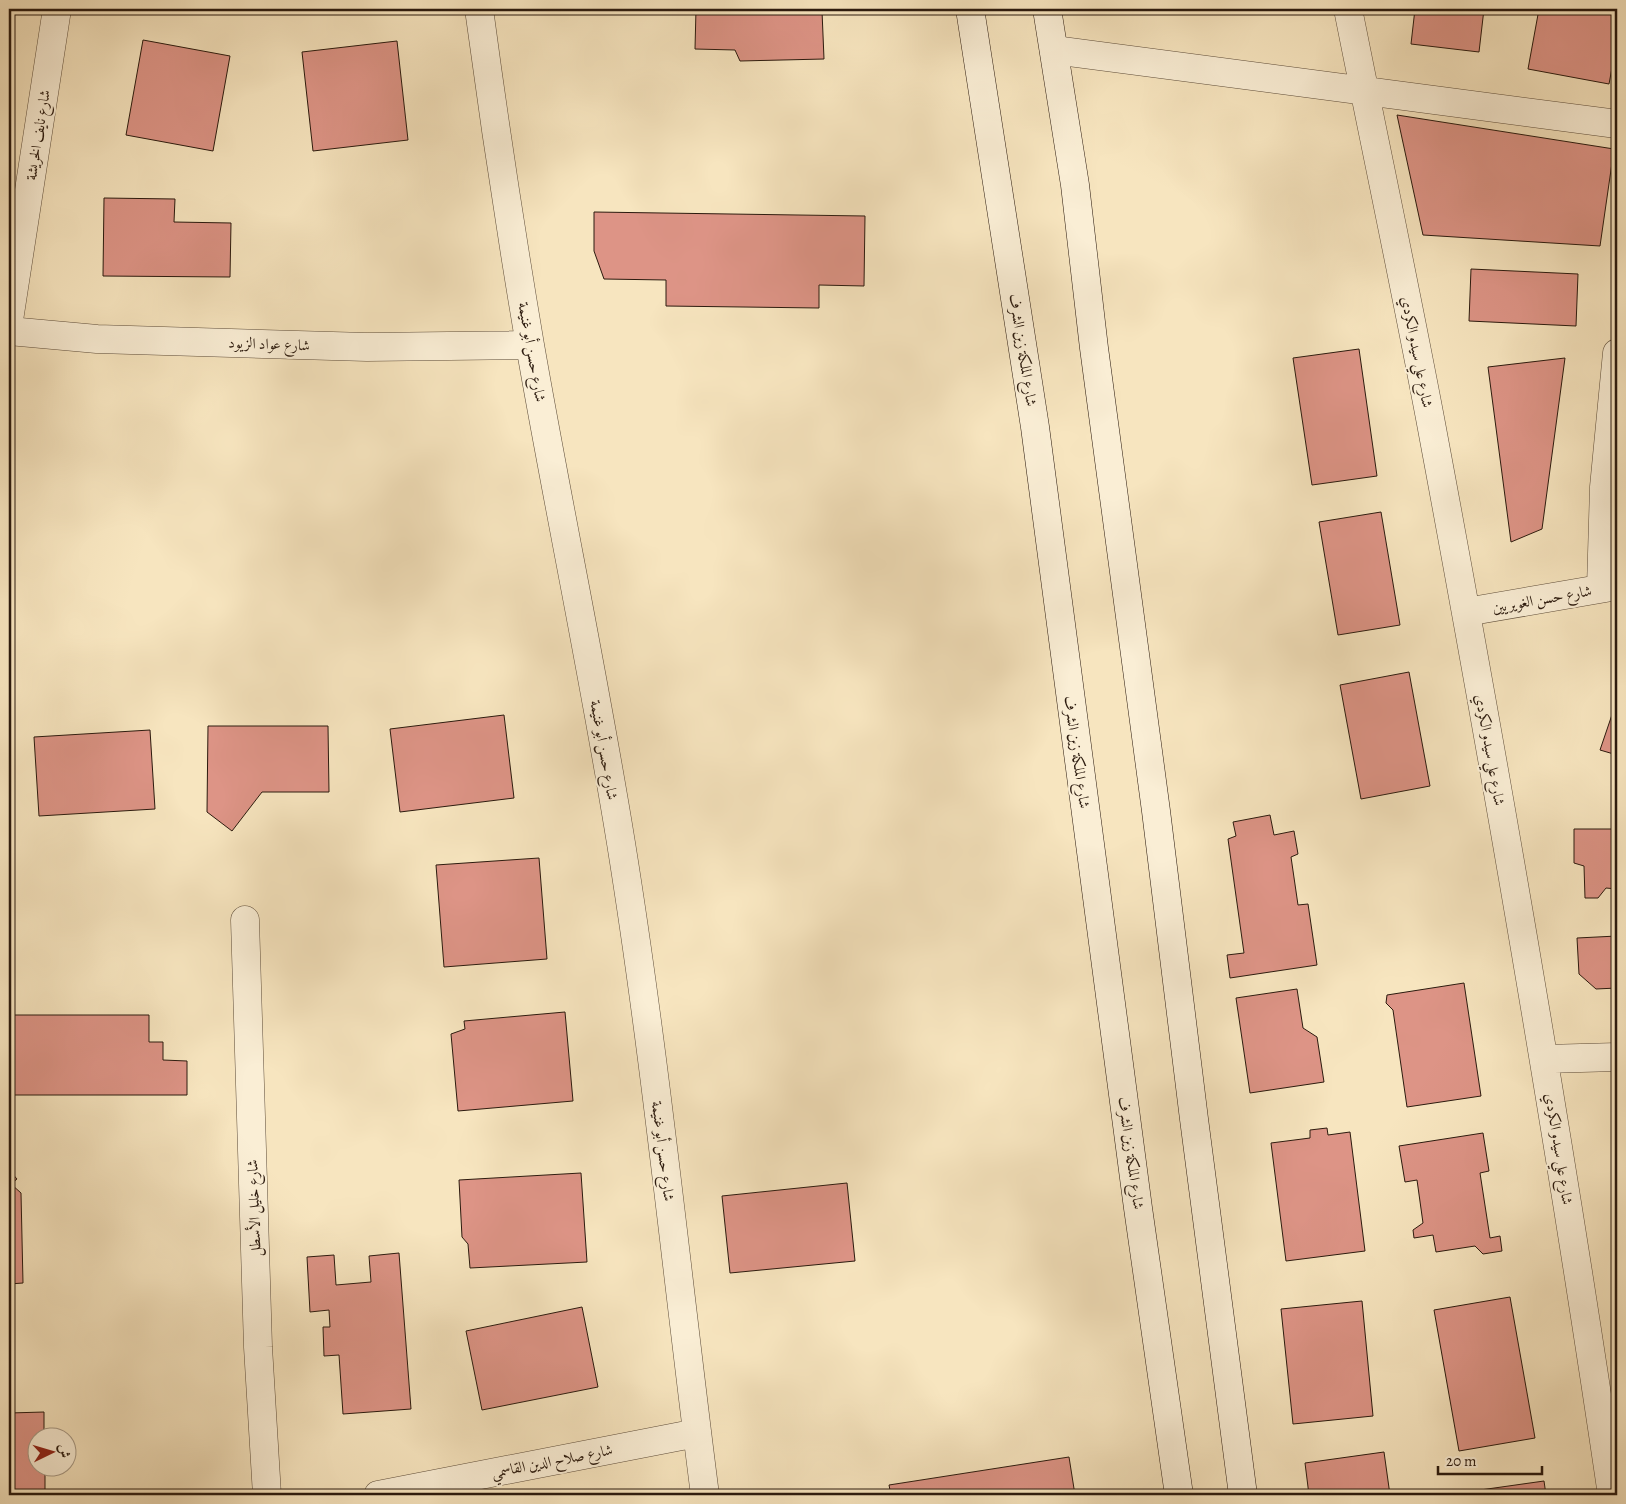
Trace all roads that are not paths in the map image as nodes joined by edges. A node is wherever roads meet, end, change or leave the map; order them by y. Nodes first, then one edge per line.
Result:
1 (57, 9) edge
2 (479, 9) edge
3 (970, 9) edge
4 (1047, 9) edge
5 (1348, 9) edge
6 (1054, 50) junction
7 (1364, 91) junction
8 (1617, 124) edge
9 (9, 320) edge
10 (9, 331) edge
11 (530, 345) junction
12 (1617, 353) edge
13 (1609, 587) edge
14 (1466, 612) junction
15 (245, 920) dead end
16 (1617, 1057) edge
17 (1545, 1059) junction
18 (1605, 1367) edge
19 (697, 1433) junction
20 (267, 1495) edge
21 (378, 1495) edge
22 (705, 1495) edge
23 (1179, 1495) edge
24 (1243, 1495) edge
25 (1612, 1495) edge

1 - 9 street, شارع نايف الخريشة
2 - 11 street, شارع حسن أبو غنيمة
3 - 23 street, شارع الملكة زين الشرف
4 - 6 street
5 - 7 street, شارع علي سيدو الكردي
6 - 7 street
6 - 24 street
7 - 8 street
7 - 14 street, شارع علي سيدو الكردي
10 - 11 street, شارع عواد الزيود
11 - 19 street, شارع حسن أبو غنيمة
12 - 13 street
13 - 14 street, شارع حسن الغويريين
14 - 17 street, شارع علي سيدو الكردي
15 - 20 street, شارع خليل الأسطل
16 - 17 street
17 - 18 street, شارع علي سيدو الكردي
18 - 25 street, شارع علي سيدو الكردي
19 - 21 street, شارع صلاح الدين القاسمي
19 - 22 street, شارع حسن أبو غنيمة

